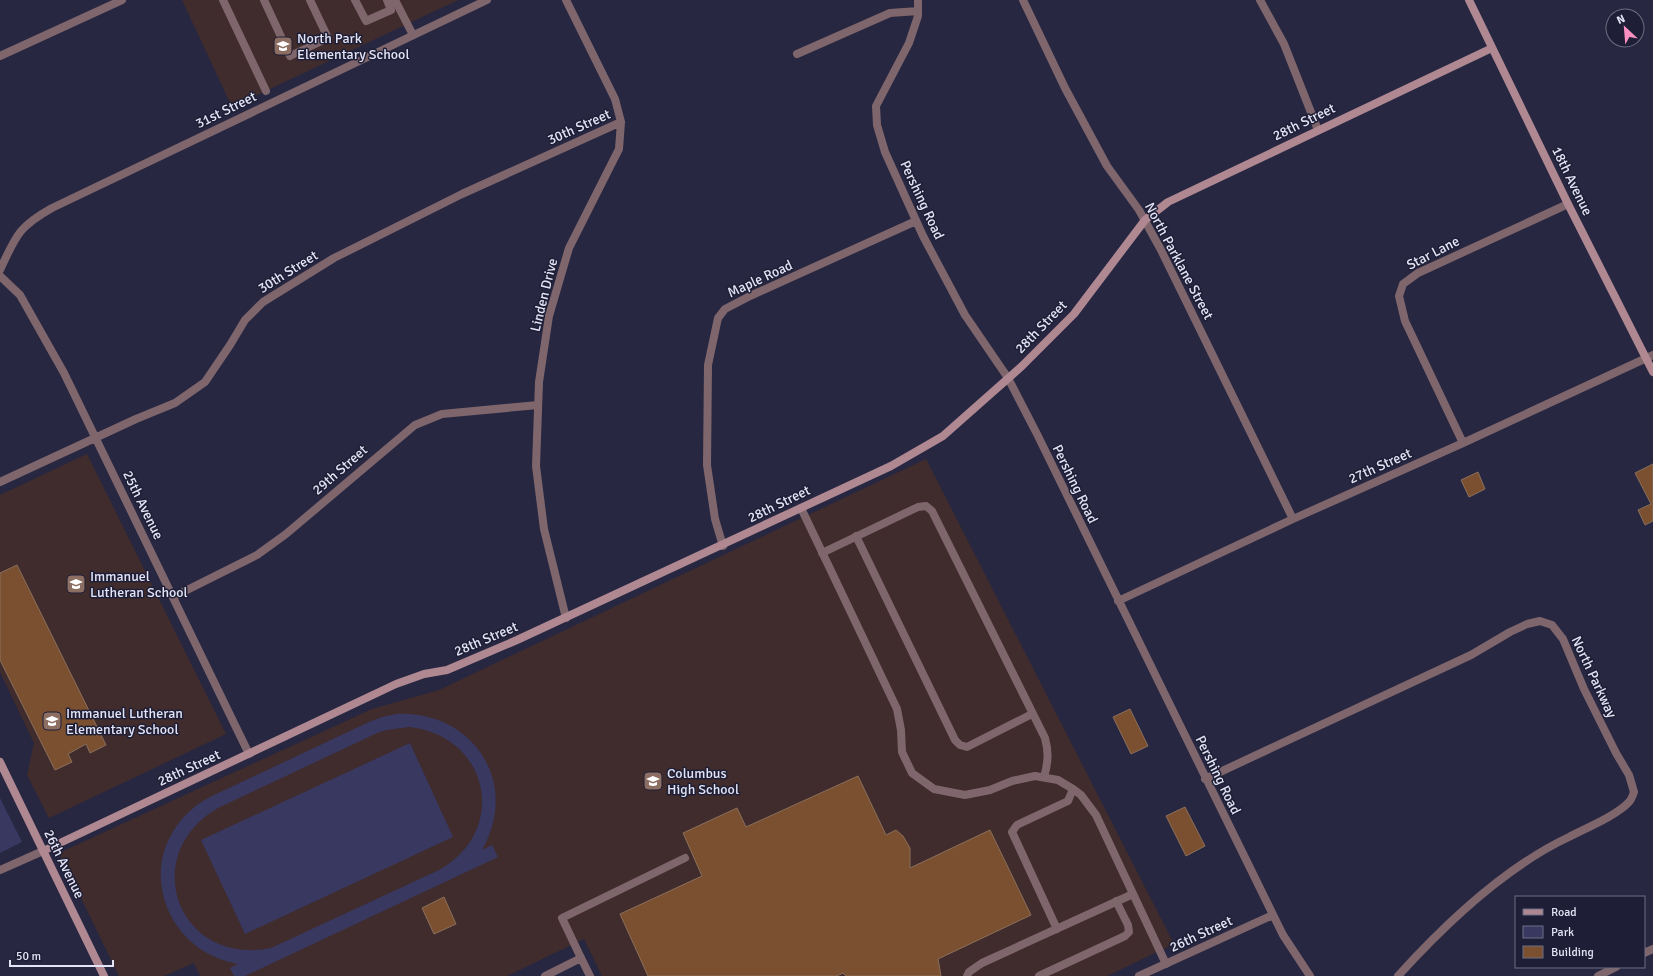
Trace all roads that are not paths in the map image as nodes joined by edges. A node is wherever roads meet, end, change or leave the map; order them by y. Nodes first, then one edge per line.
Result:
1 (122, 0) edge
2 (223, 0) edge
3 (264, 0) edge
4 (310, 0) edge
5 (355, 0) edge
6 (387, 0) edge
7 (395, 0) edge
8 (487, 0) edge
9 (566, 0) edge
10 (918, 0) edge
11 (1023, 0) edge
12 (1260, 0) edge
13 (1469, 0) edge
14 (918, 11) junction
15 (413, 35) junction
16 (1492, 48) junction
17 (797, 54) dead end
18 (0, 56) edge
19 (266, 91) dead end
20 (621, 122) junction
21 (1318, 130) junction
22 (1568, 204) junction
23 (1145, 220) junction
24 (916, 221) junction
25 (0, 270) edge
26 (0, 276) edge
27 (1650, 357) edge
28 (1653, 372) edge
29 (1008, 378) junction
30 (538, 405) junction
31 (95, 438) junction
32 (1463, 443) junction
33 (0, 482) edge
34 (801, 508) junction
35 (1293, 519) junction
36 (856, 536) junction
37 (723, 546) junction
38 (822, 553) junction
39 (173, 597) junction
40 (1118, 601) junction
41 (566, 618) junction
42 (1032, 714) junction
43 (249, 754) junction
44 (0, 762) edge
45 (1044, 777) junction
46 (1205, 779) junction
47 (1073, 790) junction
48 (43, 850) junction
49 (685, 858) dead end
50 (0, 870) edge
51 (1133, 894) junction
52 (1116, 901) junction
53 (1273, 915) junction
54 (1057, 928) junction
55 (581, 958) junction
56 (1166, 964) junction
57 (1614, 968) edge
58 (104, 976) edge
59 (545, 976) edge
60 (590, 976) edge
61 (967, 976) edge
62 (1039, 976) edge
63 (1139, 976) edge
64 (1310, 976) edge
65 (1398, 976) edge
66 (1598, 976) edge

1 - 18 street
2 - 19 street
3 - 4 street
5 - 6 street
7 - 15 street
8 - 15 street, 31st Street
9 - 20 street, Linden Drive
10 - 14 street, Pershing Road
11 - 23 street, North Parklane Street
12 - 21 street
13 - 16 street, 18th Avenue
14 - 17 street
14 - 24 street, Pershing Road
15 - 25 street, 31st Street
16 - 21 street, 28th Street
16 - 22 street, 18th Avenue
20 - 30 street, Linden Drive
20 - 31 street, 30th Street
21 - 23 street, 28th Street
22 - 27 street, 18th Avenue
22 - 32 street, Star Lane
23 - 29 street, 28th Street
23 - 35 street, North Parklane Street
24 - 29 street, Pershing Road
24 - 37 street, Maple Road
26 - 31 street, 25th Avenue
27 - 28 street, 18th Avenue
27 - 32 street, 27th Street
29 - 34 street, 28th Street
29 - 40 street, Pershing Road
30 - 39 street, 29th Street
30 - 41 street, Linden Drive
31 - 33 street, 30th Street
31 - 39 street, 25th Avenue
32 - 35 street, 27th Street
34 - 37 street, 28th Street
34 - 38 street
35 - 40 street, 27th Street
36 - 38 street
36 - 42 street
36 - 42 street
37 - 41 street, 28th Street
38 - 45 street
39 - 43 street, 25th Avenue
40 - 46 street, Pershing Road
41 - 43 street, 28th Street
42 - 45 street
43 - 48 street, 28th Street
44 - 48 street, 26th Avenue
45 - 47 street
46 - 53 street, Pershing Road
46 - 65 street, North Parkway
47 - 51 street
47 - 54 street
48 - 50 street, 28th Street
48 - 58 street, 26th Avenue
49 - 55 street
51 - 52 street
51 - 56 street
52 - 54 street
52 - 62 street
53 - 56 street, 26th Street
53 - 64 street, Pershing Road
54 - 61 street
55 - 59 street
55 - 60 street
56 - 63 street, 26th Street
57 - 66 street

